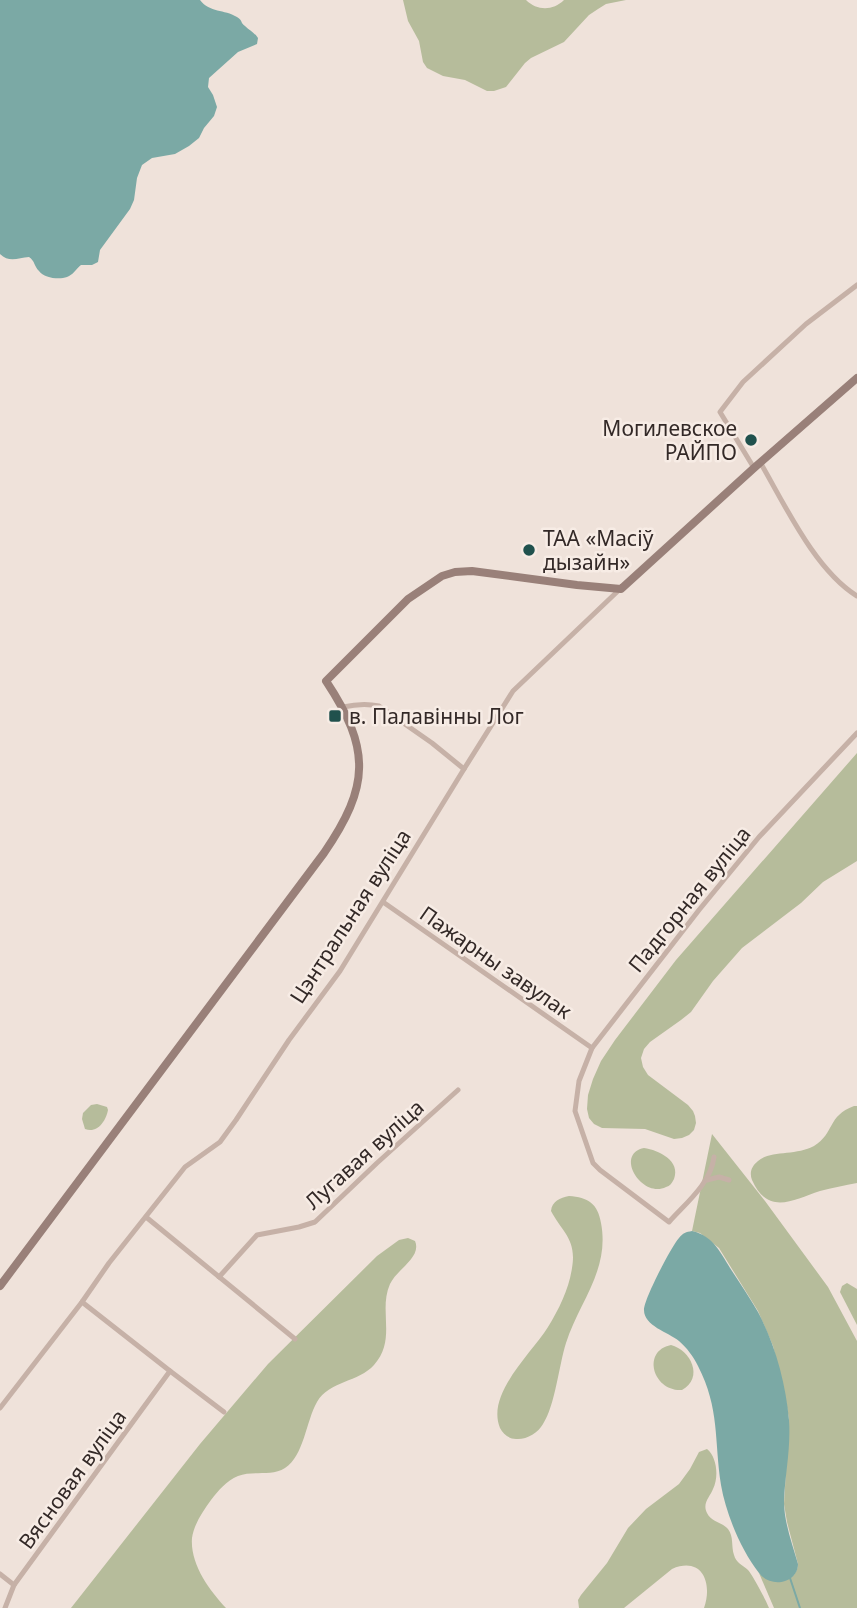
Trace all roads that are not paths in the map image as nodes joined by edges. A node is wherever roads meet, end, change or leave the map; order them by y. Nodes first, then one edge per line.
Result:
1 (857, 285) edge
2 (857, 378) edge
3 (757, 466) junction
4 (621, 589) junction
5 (857, 596) edge
6 (343, 707) junction
7 (857, 733) edge
8 (464, 769) junction
9 (383, 902) junction
10 (592, 1048) junction
11 (458, 1090) dead end
12 (714, 1157) dead end
13 (729, 1180) dead end
14 (704, 1182) junction
15 (146, 1217) junction
16 (219, 1277) junction
17 (0, 1286) edge
18 (82, 1301) junction
19 (295, 1339) dead end
20 (170, 1371) junction
21 (0, 1408) edge
22 (224, 1412) dead end
23 (0, 1574) edge
24 (14, 1585) junction
25 (5, 1608) edge

1 - 3 street
2 - 3 street, Цэнтральная вуліца
3 - 4 street, Цэнтральная вуліца
3 - 5 street
4 - 6 street
4 - 8 street, Цэнтральная вуліца
6 - 8 street
6 - 17 street
7 - 10 street, Падгорная вуліца
8 - 9 street, Цэнтральная вуліца
9 - 10 street, Пажарны завулак
9 - 15 street, Цэнтральная вуліца
10 - 14 street, Падгорная вуліца
11 - 16 street, Лугавая вуліца
12 - 14 street
13 - 14 street
15 - 16 street
15 - 18 street, Цэнтральная вуліца
16 - 19 street
18 - 20 street
18 - 21 street, Цэнтральная вуліца
20 - 22 street
20 - 24 street, Вясновая вуліца
23 - 24 street
24 - 25 street, Вясновая вуліца

